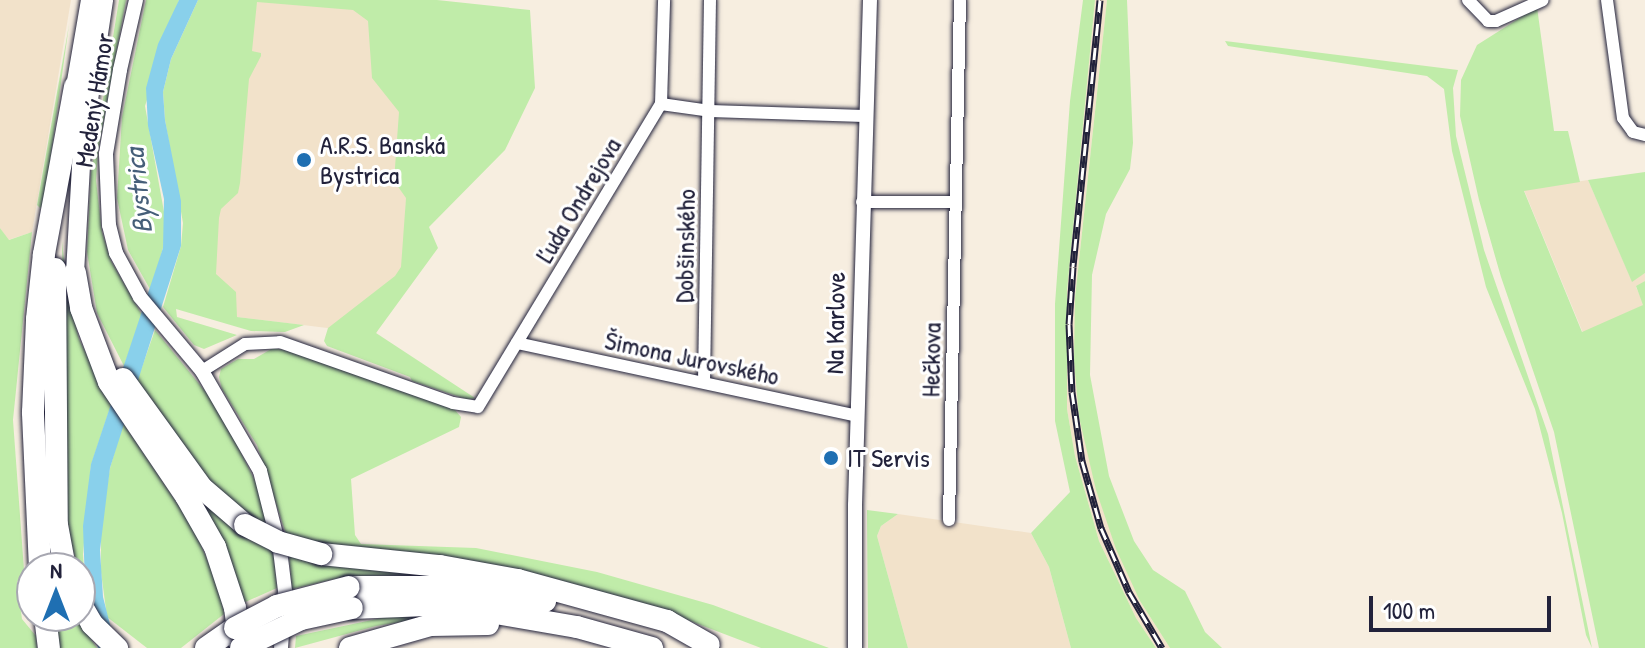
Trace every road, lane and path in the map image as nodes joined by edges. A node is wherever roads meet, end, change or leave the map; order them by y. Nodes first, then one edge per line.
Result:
1 (104, 0) edge
2 (136, 0) edge
3 (664, 0) edge
4 (710, 0) edge
5 (870, 0) edge
6 (960, 0) edge
7 (1468, 0) edge
8 (1543, 0) edge
9 (1607, 0) edge
10 (87, 6) edge
11 (75, 87) joint
12 (661, 104) junction
13 (710, 111) junction
14 (864, 116) junction
15 (1645, 135) edge
16 (55, 196) junction
17 (862, 202) junction
18 (956, 202) junction
19 (77, 281) joint
20 (517, 343) junction
21 (202, 371) junction
22 (704, 382) junction
23 (138, 415) junction
24 (857, 416) junction
25 (949, 520) dead end
26 (39, 552) edge
27 (62, 552) edge
28 (350, 597) junction
29 (96, 628) edge
30 (616, 637) junction
31 (713, 647) edge
32 (117, 648) edge
33 (206, 648) edge
34 (241, 648) edge
35 (281, 648) edge
36 (350, 648) edge
37 (652, 648) edge
38 (855, 648) edge

1 - 19 main road
2 - 21 street, Medený Hámor
3 - 12 street, Ľuda Ondrejova
4 - 13 street, Dobšinského
5 - 14 street, Na Karlove
6 - 18 street, Hečkova
7 - 8 street
9 - 15 street
10 - 11 main road
11 - 16 highway
12 - 13 street
12 - 20 street, Ľuda Ondrejova
13 - 14 street
13 - 22 street, Dobšinského
14 - 17 street, Na Karlove
16 - 26 highway
16 - 27 highway
17 - 18 street
17 - 24 street, Na Karlove
18 - 25 street, Hečkova
19 - 23 highway
20 - 21 street, Ľuda Ondrejova
20 - 22 street, Šimona Jurovského
21 - 35 street
22 - 24 street, Šimona Jurovského
23 - 31 highway, bridge
23 - 34 highway
24 - 38 street, Na Karlove
28 - 30 highway
28 - 31 highway
28 - 33 highway, bridge
28 - 34 highway, bridge
29 - 32 highway
30 - 36 highway
30 - 37 highway

